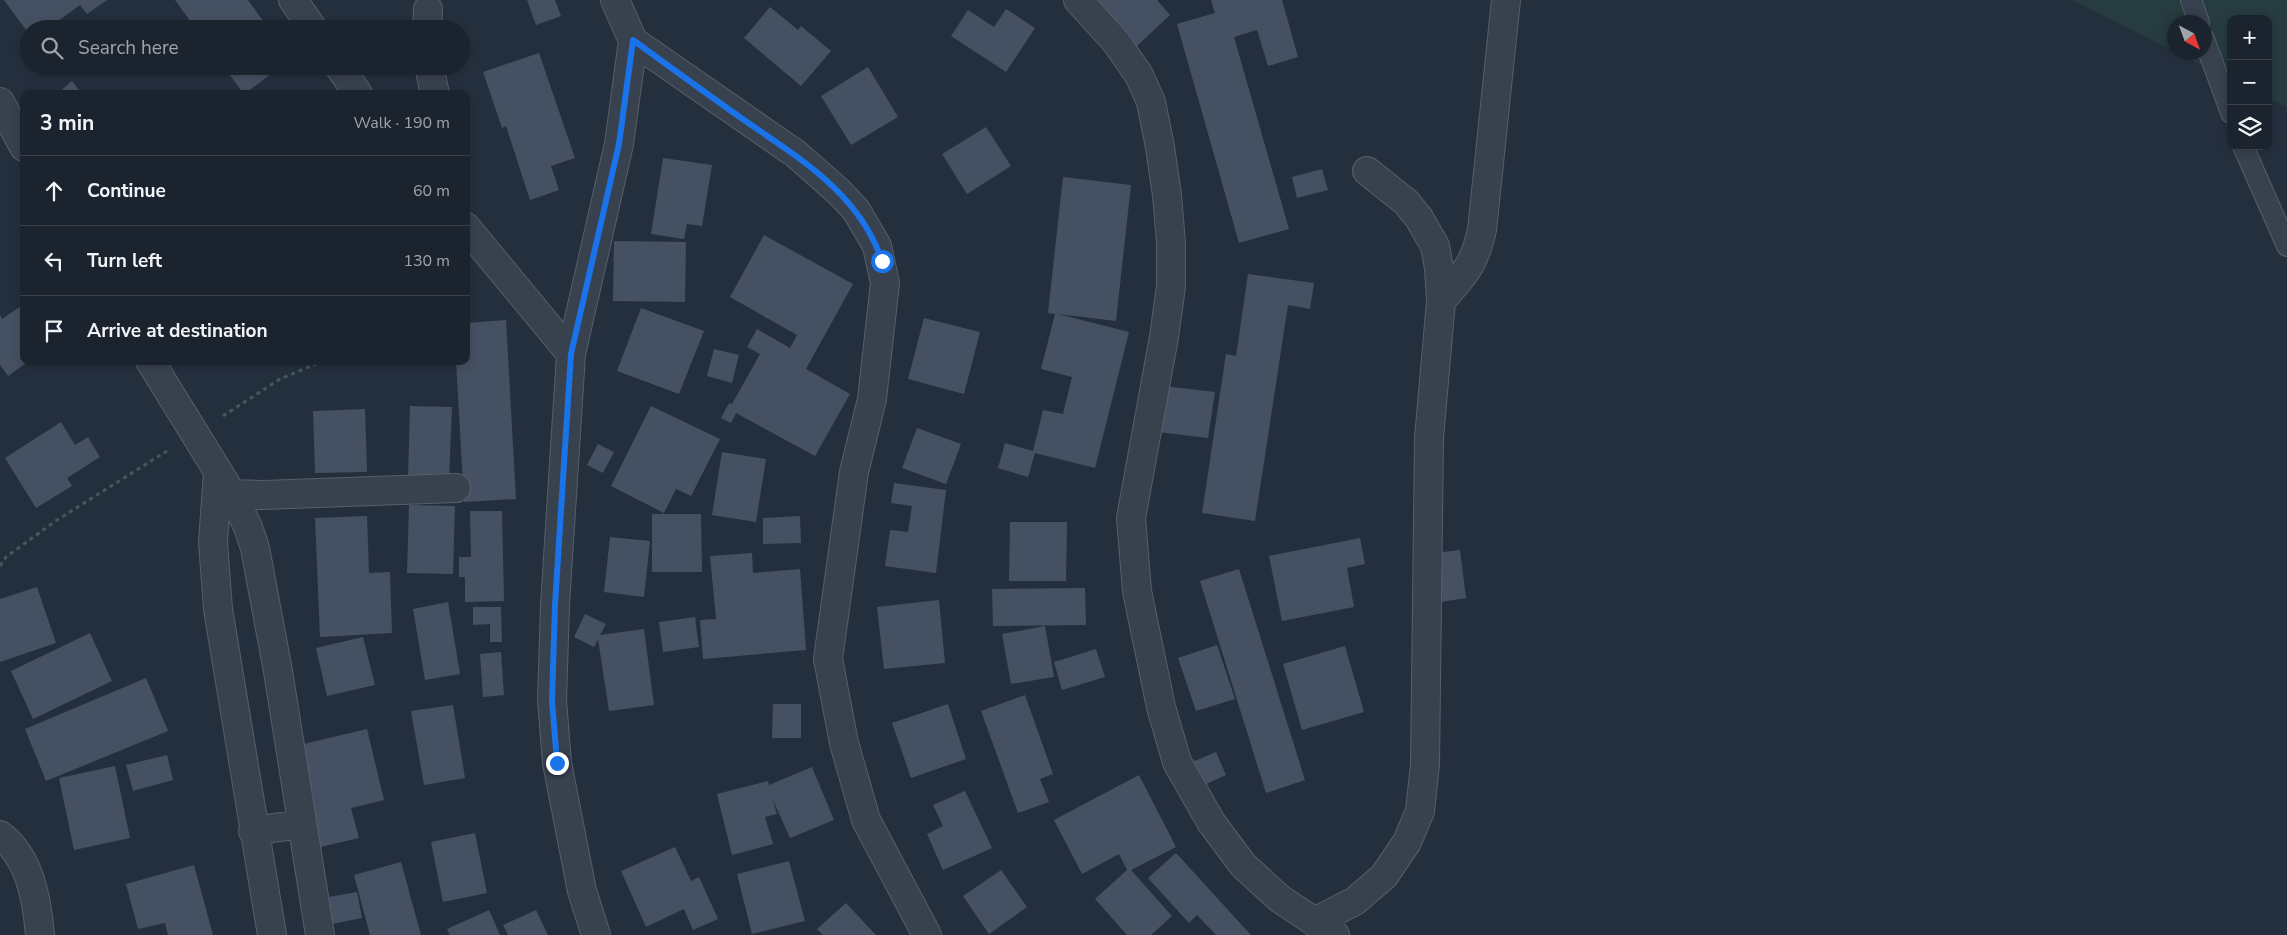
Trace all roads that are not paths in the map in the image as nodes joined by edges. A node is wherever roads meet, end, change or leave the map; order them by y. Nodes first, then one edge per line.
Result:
1 (293, 0) edge
2 (616, 0) edge
3 (1078, 0) edge
4 (1506, 0) edge
5 (2191, 0) edge
6 (2196, 15) edge
7 (307, 20) edge
8 (633, 40) junction
9 (2212, 60) edge
10 (345, 75) edge
11 (431, 75) edge
12 (355, 90) edge
13 (434, 90) edge
14 (0, 102) edge
15 (2228, 105) edge
16 (20, 140) edge
17 (2245, 150) edge
18 (1367, 170) dead end
19 (470, 232) edge
20 (2287, 246) edge
21 (1441, 300) junction
22 (571, 354) junction
23 (152, 365) edge
24 (225, 483) junction
25 (456, 488) dead end
26 (302, 824) junction
27 (253, 831) junction
28 (0, 835) edge
29 (1325, 929) edge
30 (40, 935) edge
31 (272, 935) edge
32 (320, 935) edge
33 (596, 935) edge
34 (927, 935) edge

1 - 7 street
2 - 8 street
3 - 29 street
4 - 21 street
5 - 6 lane
8 - 22 street
8 - 34 street
9 - 15 lane
10 - 12 street
11 - 13 street
14 - 16 street
17 - 20 lane
18 - 21 street
19 - 22 street
21 - 29 street
22 - 33 street
23 - 24 street
24 - 25 street
24 - 26 street
24 - 27 street
26 - 27 street
26 - 32 street
27 - 31 street
28 - 30 street

